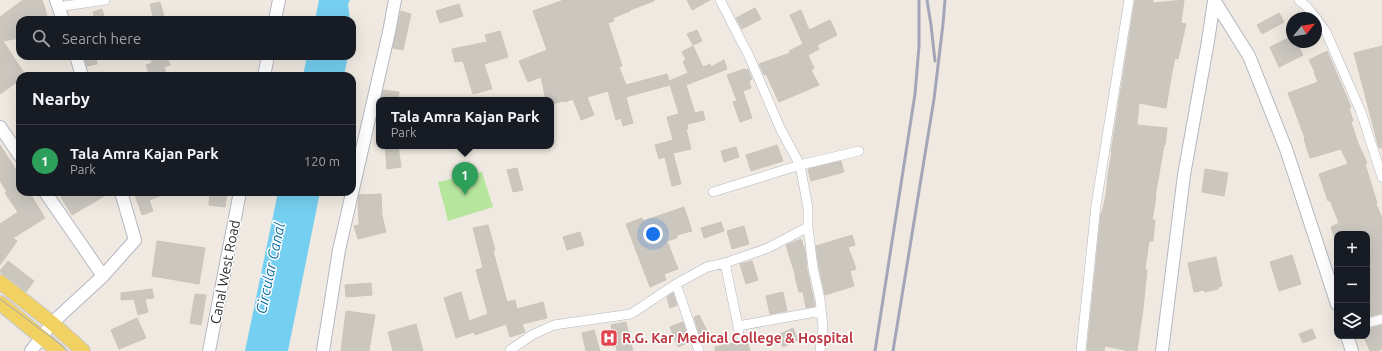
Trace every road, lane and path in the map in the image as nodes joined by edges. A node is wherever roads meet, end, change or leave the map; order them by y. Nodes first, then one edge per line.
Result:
1 (105, 0) edge
2 (279, 0) edge
3 (395, 0) edge
4 (720, 0) edge
5 (1129, 0) edge
6 (1214, 0) edge
7 (1299, 0) edge
8 (57, 3) edge
9 (1312, 12) edge
10 (62, 16) edge
11 (276, 16) edge
12 (1322, 26) edge
13 (77, 60) edge
14 (267, 60) edge
15 (81, 72) edge
16 (265, 72) edge
17 (0, 127) edge
18 (16, 150) edge
19 (859, 151) dead end
20 (800, 165) junction
21 (356, 176) edge
22 (1382, 177) edge
23 (713, 192) dead end
24 (48, 196) edge
25 (122, 196) edge
26 (239, 196) edge
27 (351, 196) edge
28 (808, 227) junction
29 (725, 263) junction
30 (103, 276) junction
31 (0, 282) edge
32 (676, 284) junction
33 (0, 303) edge
34 (1337, 303) edge
35 (821, 311) junction
36 (1382, 318) edge
37 (1370, 322) edge
38 (52, 323) junction
39 (41, 338) junction
40 (1348, 339) edge
41 (31, 351) edge
42 (58, 351) edge
43 (84, 351) edge
44 (209, 351) edge
45 (323, 351) edge
46 (510, 351) edge
47 (699, 351) edge
48 (820, 351) edge
49 (1081, 351) edge
50 (1162, 351) edge
51 (1352, 351) edge

1 - 8 street
2 - 11 street
3 - 21 street
4 - 20 street
5 - 49 street
6 - 34 street
6 - 50 street
7 - 9 street
8 - 10 street
12 - 22 street
13 - 15 street
14 - 16 street
17 - 18 street
19 - 20 street
20 - 23 street
20 - 28 street
24 - 30 street
25 - 30 street
26 - 44 street, Canal West Road
27 - 45 street
28 - 29 street
28 - 35 street
29 - 32 street
29 - 35 street
30 - 38 street
31 - 38 main road
32 - 46 street
32 - 47 street
33 - 39 main road
35 - 48 street
36 - 37 street
38 - 39 street
38 - 43 main road
39 - 41 street
39 - 42 main road
40 - 51 street

